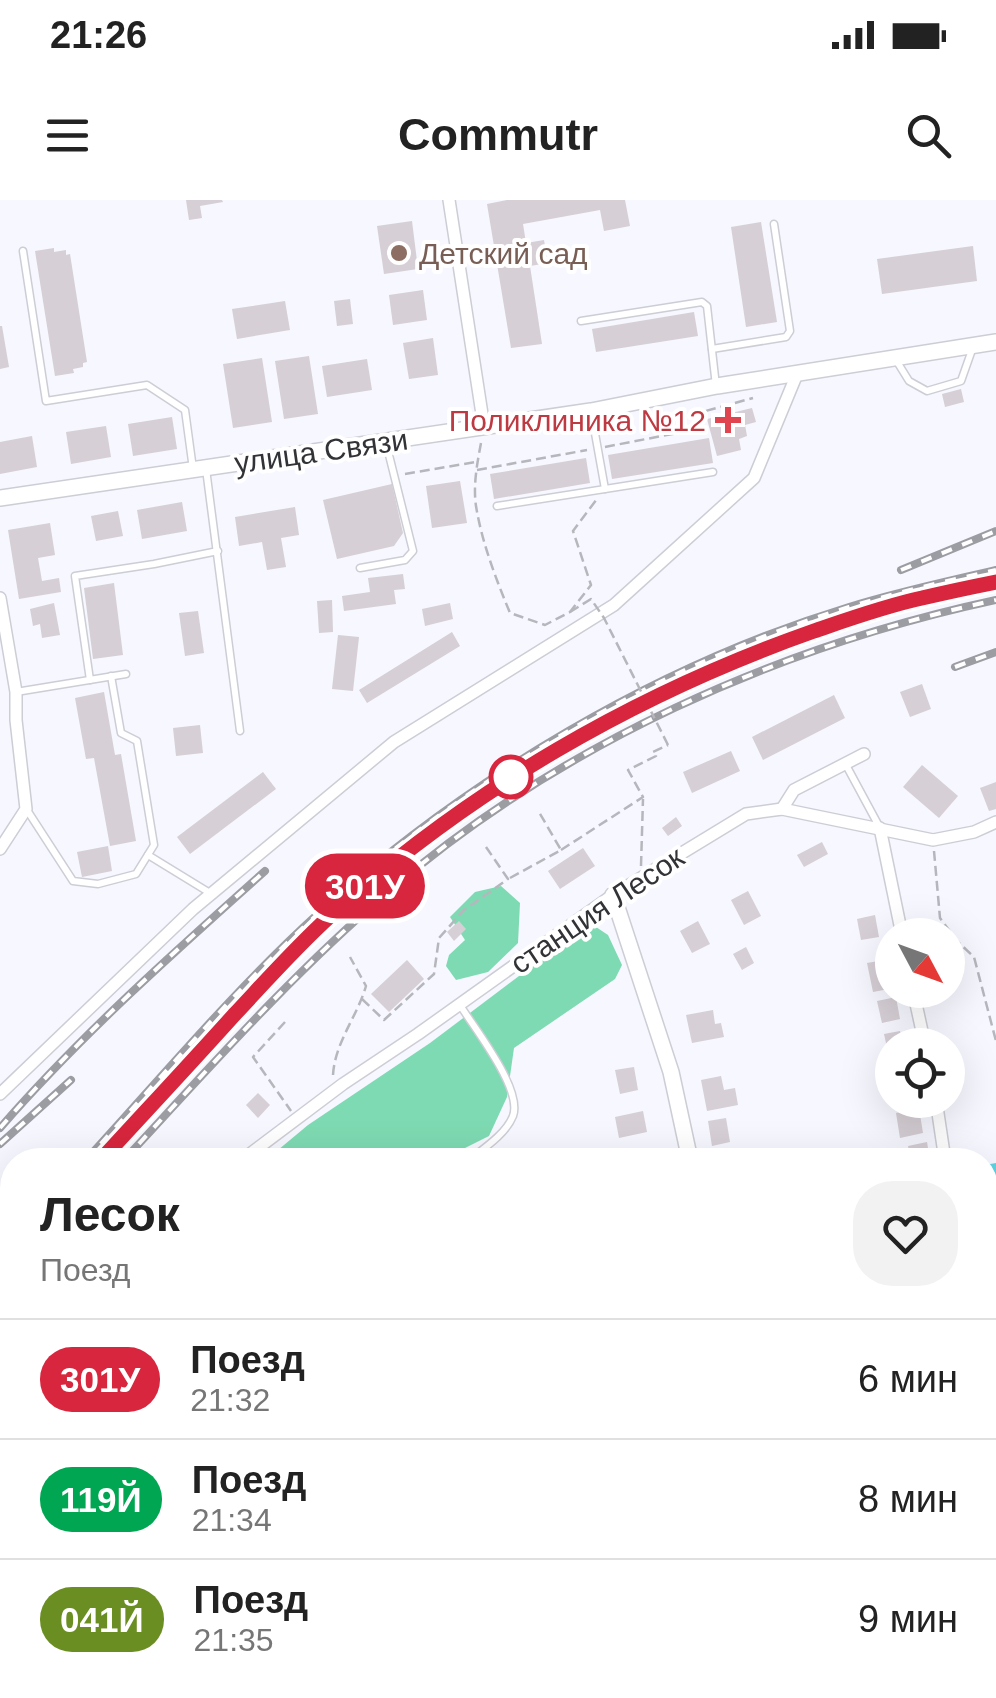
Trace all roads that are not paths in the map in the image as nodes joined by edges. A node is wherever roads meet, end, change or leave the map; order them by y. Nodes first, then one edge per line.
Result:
1 (449, 200) edge
2 (774, 224) dead end
3 (23, 251) dead end
4 (581, 321) dead end
5 (996, 342) edge
6 (974, 345) junction
7 (712, 348) junction
8 (895, 359) junction
9 (797, 374) junction
10 (716, 386) junction
11 (591, 411) junction
12 (484, 427) junction
13 (386, 441) junction
14 (200, 468) junction
15 (713, 472) dead end
16 (604, 489) junction
17 (0, 498) edge
18 (498, 506) dead end
19 (218, 550) junction
20 (360, 568) dead end
21 (0, 598) edge
22 (126, 674) dead end
23 (110, 676) junction
24 (90, 680) junction
25 (16, 692) junction
26 (16, 720) junction
27 (0, 722) edge
28 (240, 730) dead end
29 (864, 754) dead end
30 (845, 764) junction
31 (26, 809) junction
32 (782, 809) junction
33 (996, 822) edge
34 (880, 828) junction
35 (0, 849) edge
36 (148, 855) junction
37 (211, 894) junction
38 (613, 895) junction
39 (899, 918) edge
40 (459, 1005) junction
41 (0, 1094) edge
42 (939, 1118) edge
43 (258, 1148) edge
44 (483, 1148) edge
45 (687, 1148) edge
46 (943, 1148) edge

1 - 12 street
2 - 7 lane
3 - 14 lane
4 - 7 lane
5 - 6 street, улица Связи
6 - 8 street, улица Связи
6 - 8 lane
7 - 10 lane
8 - 9 street, улица Связи
9 - 10 street, улица Связи
9 - 37 street
10 - 11 street, улица Связи
11 - 12 street, улица Связи
11 - 16 lane
12 - 13 street, улица Связи
13 - 14 street, улица Связи
13 - 20 lane
14 - 17 street, улица Связи
14 - 19 lane
15 - 16 lane
16 - 18 lane
19 - 24 lane
19 - 28 lane
21 - 25 street
22 - 23 lane
23 - 24 lane
23 - 36 lane
24 - 25 lane
25 - 26 street
26 - 27 street
26 - 31 street
29 - 30 street
30 - 32 street
30 - 34 lane
31 - 35 street
31 - 36 lane
32 - 34 street, станция Лесок
32 - 38 street, станция Лесок
33 - 34 street, станция Лесок
34 - 39 street
36 - 37 lane
37 - 41 street
38 - 40 street, станция Лесок
38 - 45 street
40 - 43 street, станция Лесок
40 - 44 lane
42 - 46 street

